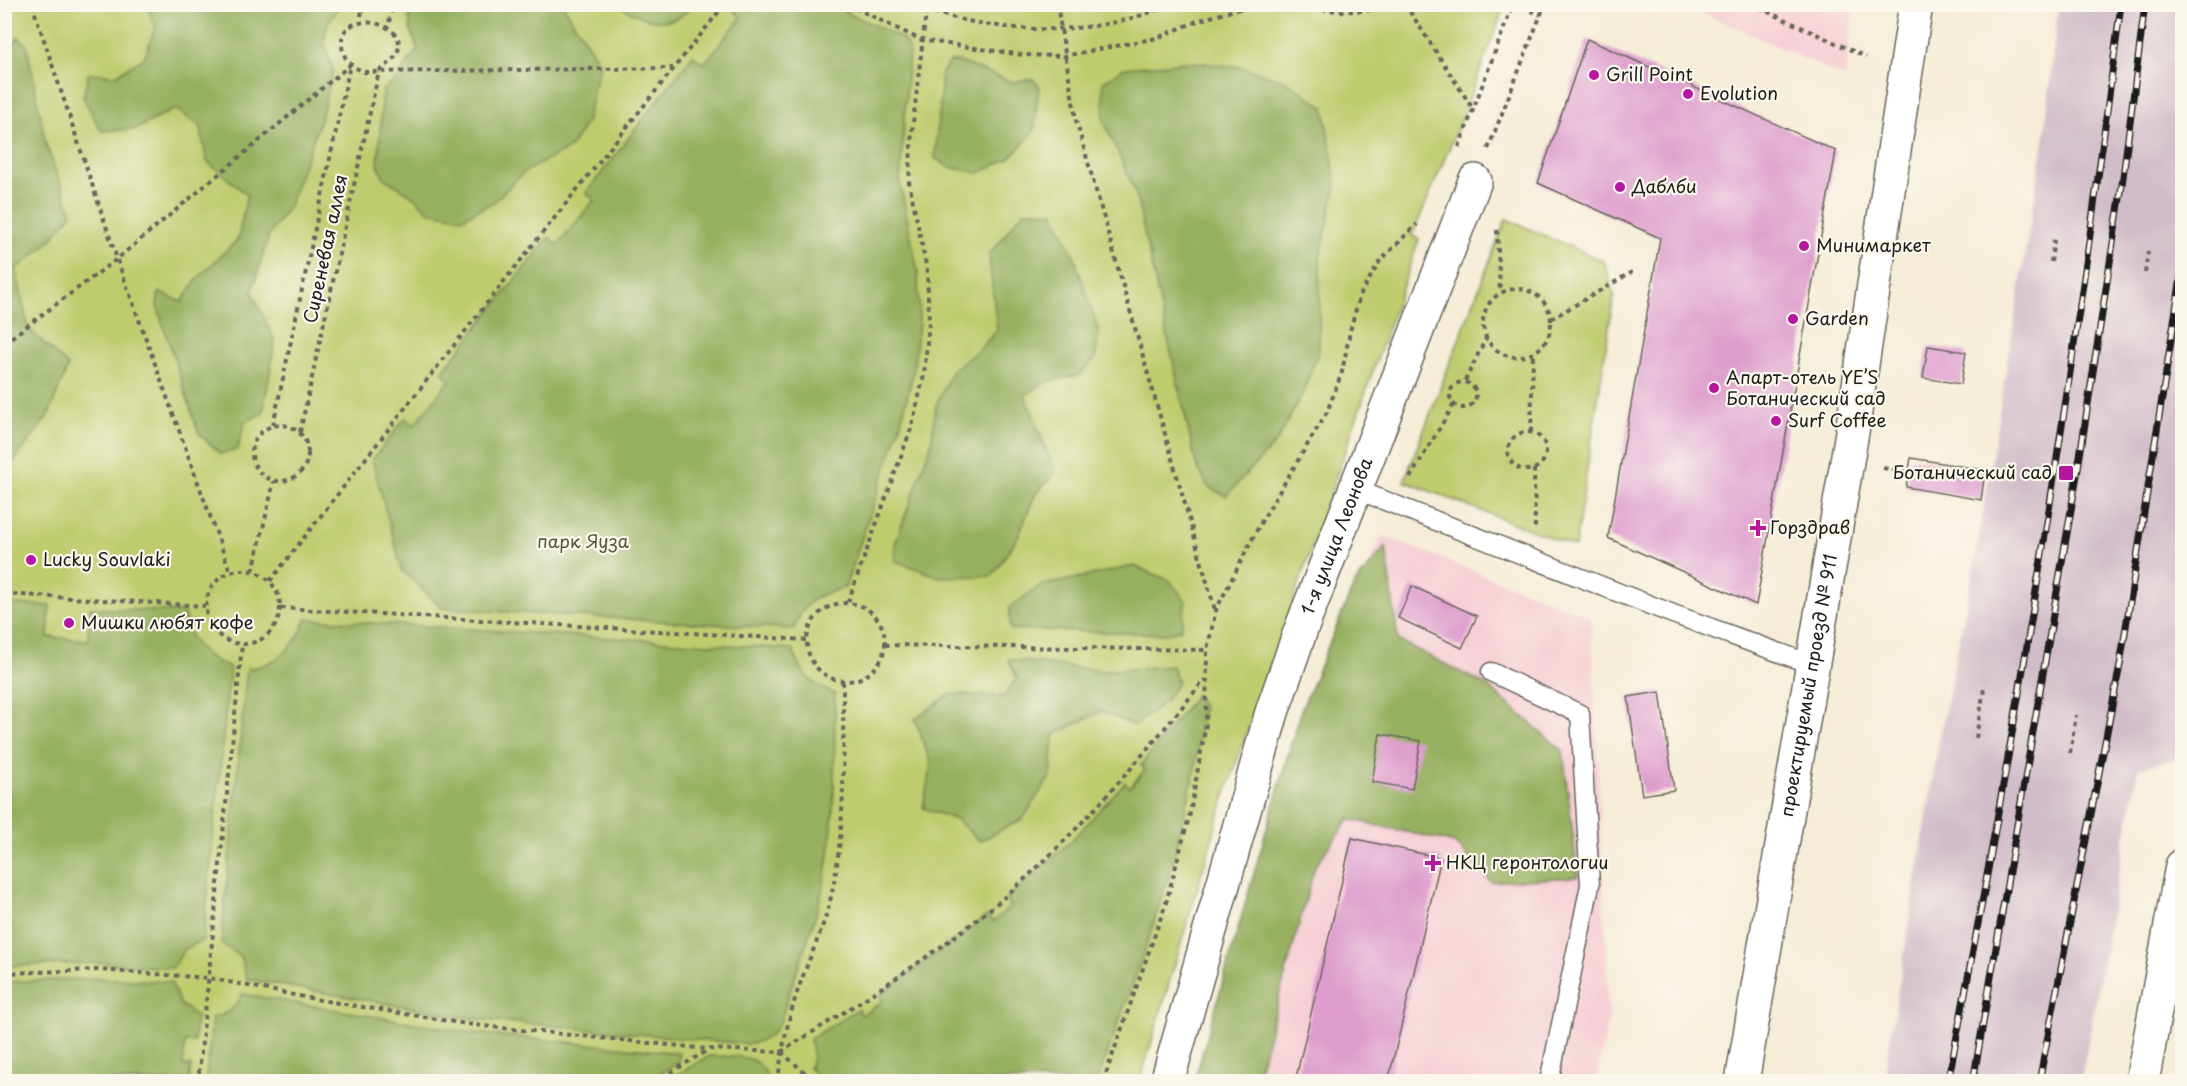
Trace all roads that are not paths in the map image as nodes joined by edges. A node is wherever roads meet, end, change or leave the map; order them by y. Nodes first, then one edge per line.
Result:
1 (1916, 4) edge
2 (1476, 182) road end
3 (1355, 489) junction
4 (1813, 665) junction
5 (1491, 672) dead end
6 (2182, 866) edge
7 (1167, 1082) edge
8 (1549, 1082) edge
9 (1742, 1082) edge
10 (2142, 1082) edge

1 - 4 street, проектируемый проезд № 911
2 - 3 street, 1-я улица Леонова
3 - 4 lane
3 - 7 street, 1-я улица Леонова
4 - 9 street, проектируемый проезд № 911
5 - 8 lane
6 - 10 street

